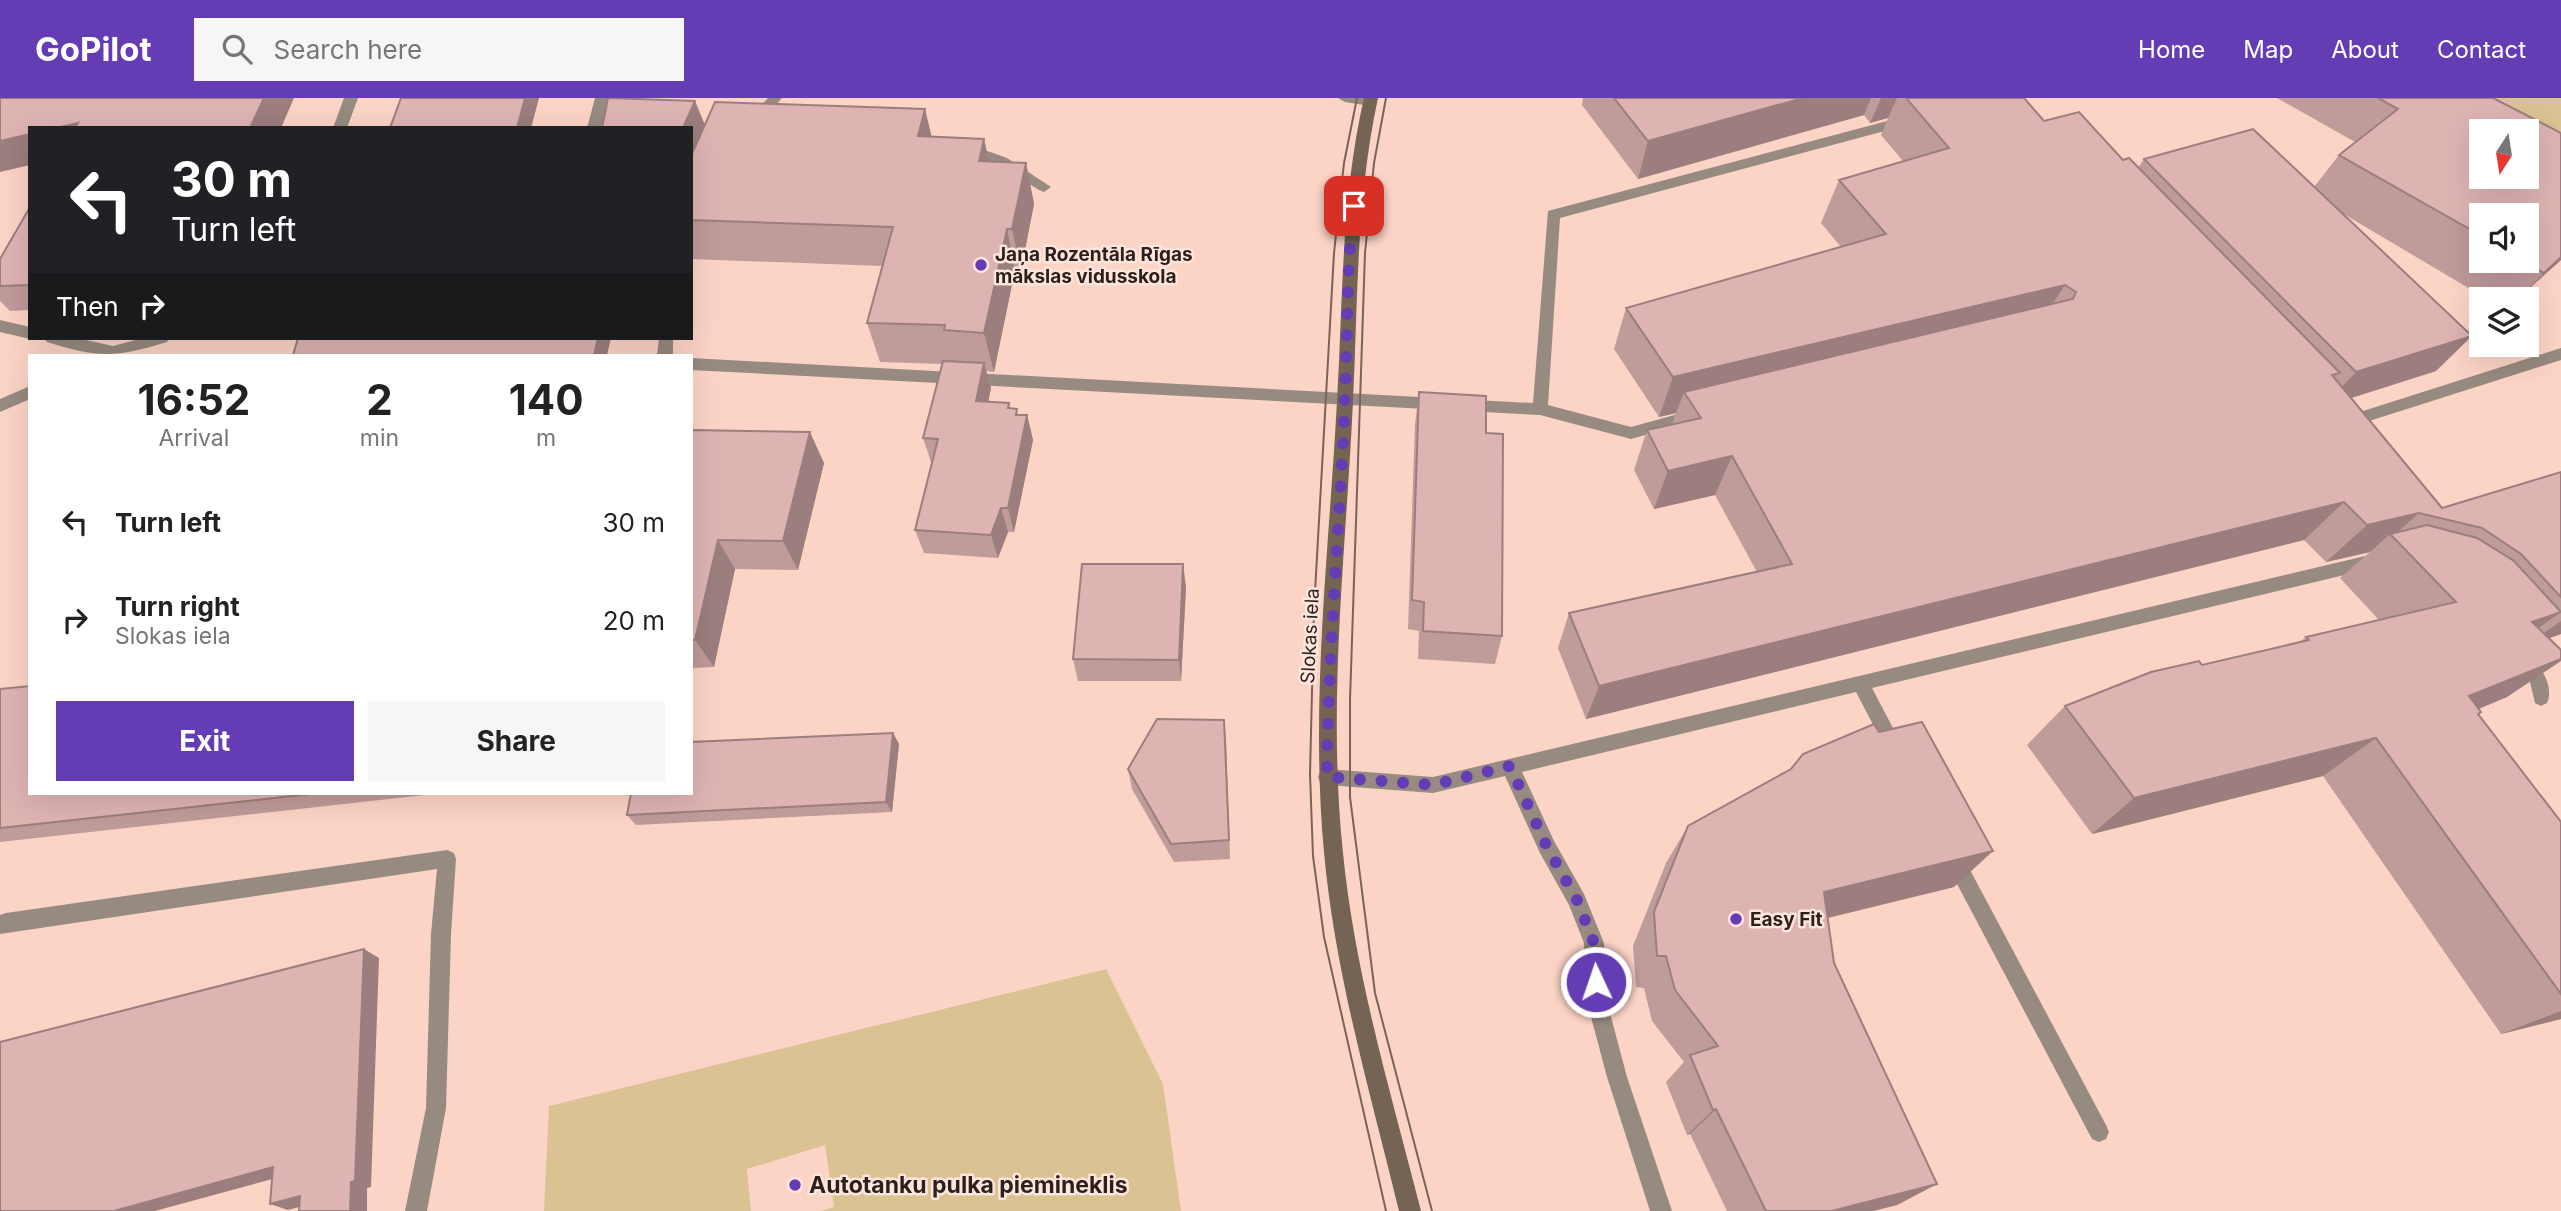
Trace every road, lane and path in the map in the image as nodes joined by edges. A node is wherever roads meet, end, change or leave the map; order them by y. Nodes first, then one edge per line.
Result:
1 (351, 98) edge
2 (602, 98) edge
3 (775, 98) edge
4 (1345, 98) edge
5 (1371, 100) edge
6 (1924, 116) edge
7 (341, 126) edge
8 (595, 126) edge
9 (760, 132) edge
10 (948, 143) edge
11 (1044, 187) dead end
12 (0, 326) edge
13 (28, 332) edge
14 (59, 340) edge
15 (155, 340) edge
16 (107, 353) edge
17 (2561, 354) edge
18 (693, 364) edge
19 (28, 393) edge
20 (1345, 398) junction
21 (0, 407) edge
22 (1540, 409) junction
23 (1718, 410) edge
24 (2329, 427) edge
25 (2390, 563) dead end
26 (2511, 648) edge
27 (1860, 683) junction
28 (2541, 698) edge
29 (1510, 766) junction
30 (1905, 768) edge
31 (1327, 777) junction
32 (1944, 840) edge
33 (0, 926) edge
34 (2099, 1132) dead end
35 (416, 1211) edge
36 (1410, 1211) edge
37 (1661, 1211) edge

1 - 7 lane
2 - 8 lane
3 - 9 lane
4 - 5 lane
5 - 20 street, Slokas iela
6 - 22 lane
10 - 11 lane
12 - 13 lane
14 - 16 lane
15 - 16 lane
17 - 24 lane
18 - 20 lane
19 - 21 lane
20 - 22 lane
20 - 31 street, Slokas iela
22 - 23 lane
25 - 27 lane
26 - 28 lane
27 - 29 lane
27 - 30 lane
29 - 31 lane
29 - 37 lane
31 - 36 street, Slokas iela
32 - 34 lane
33 - 35 lane

